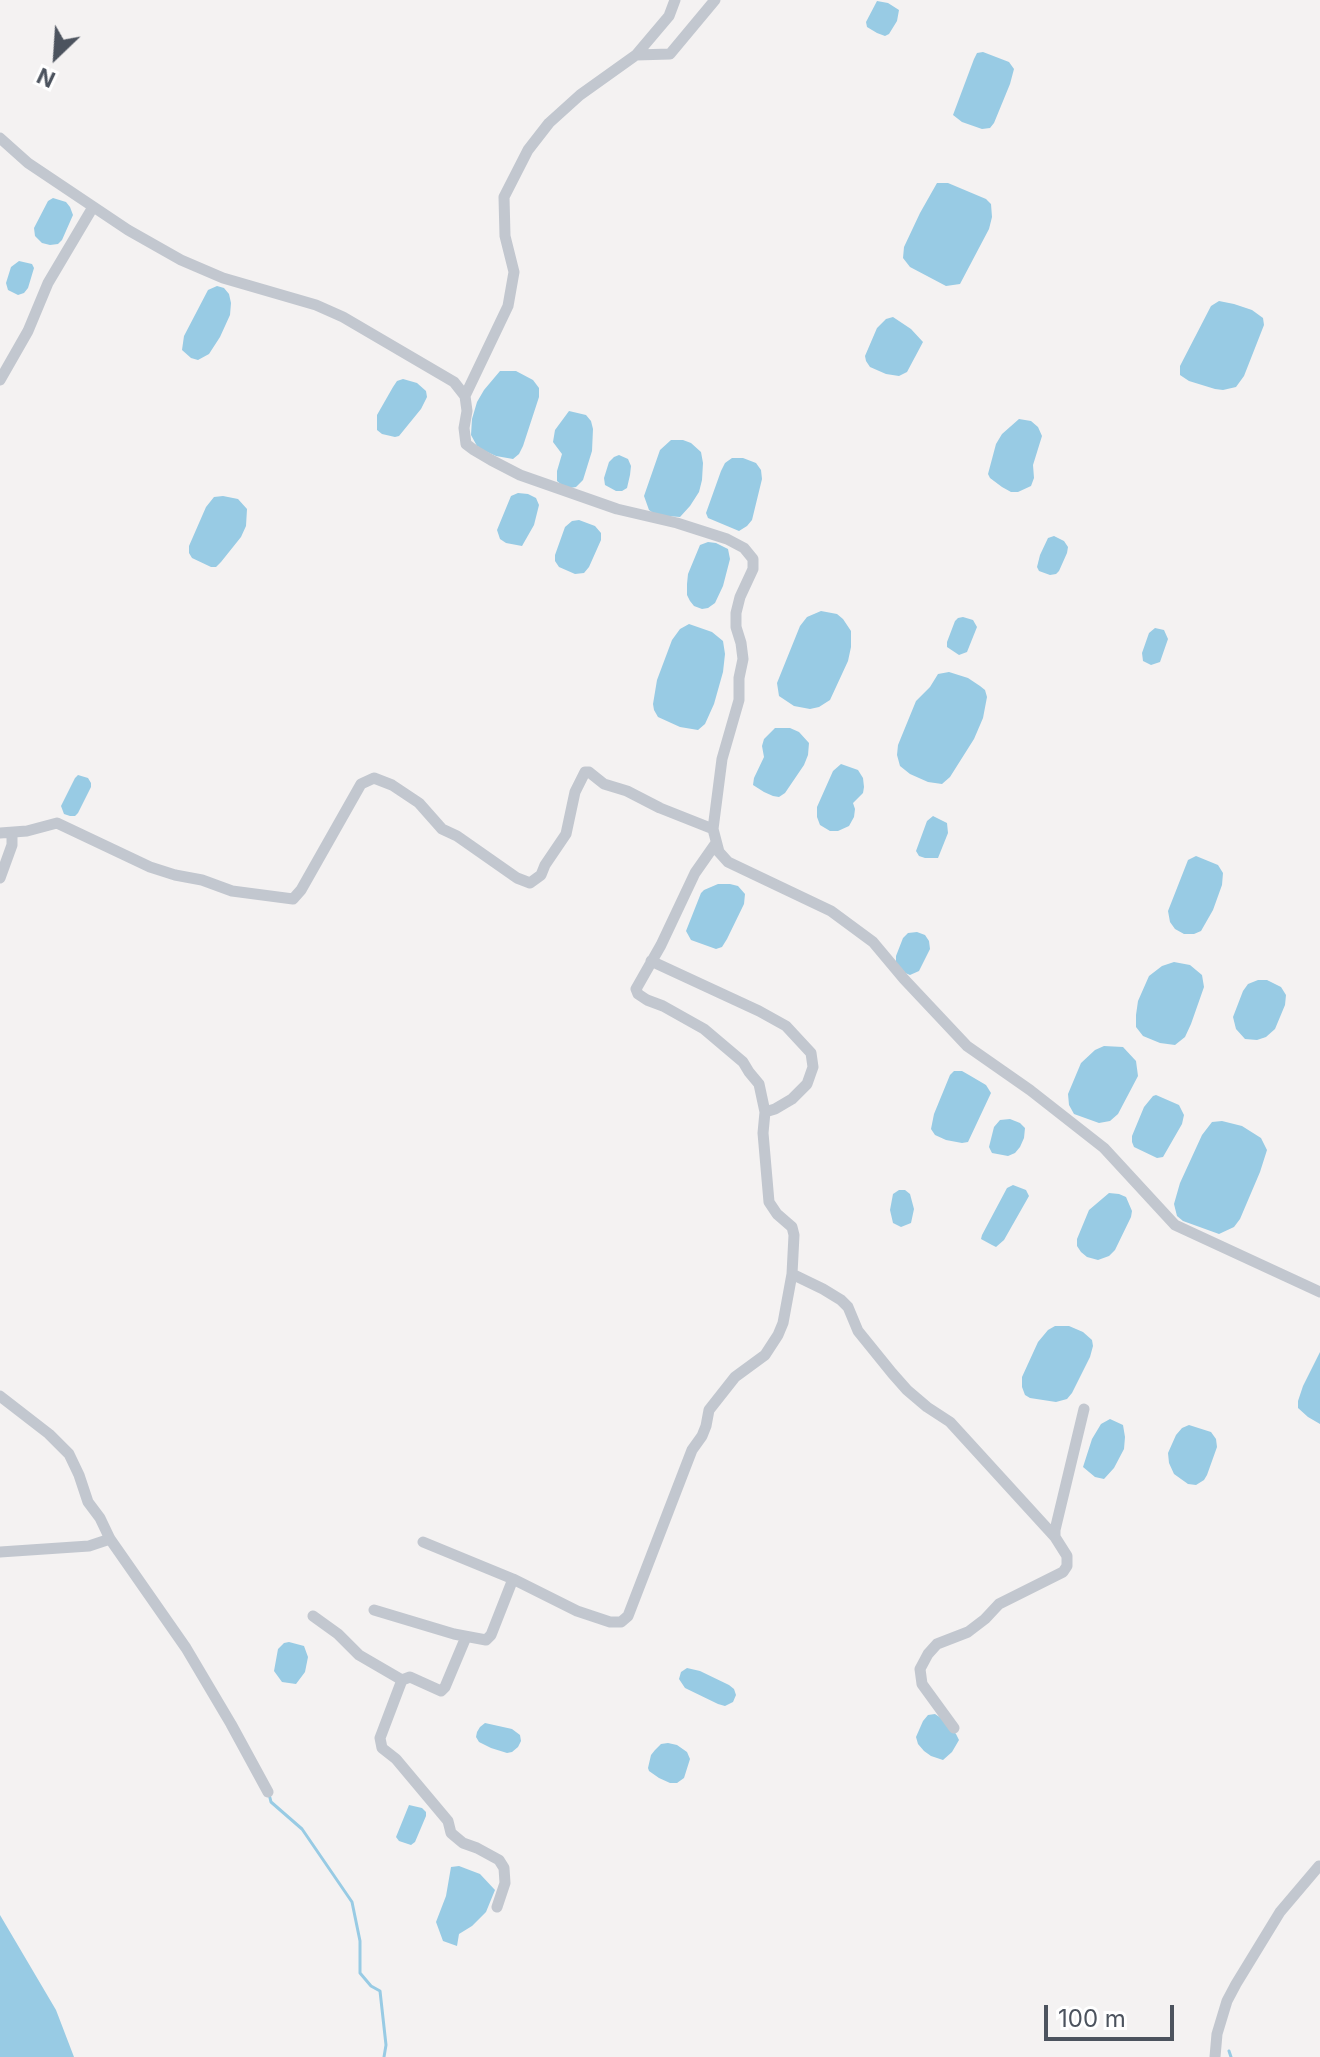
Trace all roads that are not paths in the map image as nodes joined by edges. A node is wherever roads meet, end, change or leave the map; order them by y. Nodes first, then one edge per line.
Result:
1 (675, 0) edge
2 (715, 0) edge
3 (636, 55) junction
4 (0, 138) edge
5 (93, 207) junction
6 (0, 380) edge
7 (465, 396) junction
8 (713, 829) junction
9 (6, 833) edge
10 (716, 843) junction
11 (0, 878) edge
12 (651, 961) junction
13 (765, 1112) junction
14 (792, 1274) junction
15 (1320, 1292) edge
16 (0, 1396) edge
17 (1084, 1409) dead end
18 (1055, 1537) junction
19 (110, 1539) junction
20 (423, 1542) dead end
21 (0, 1552) edge
22 (513, 1579) junction
23 (374, 1610) dead end
24 (313, 1616) dead end
25 (466, 1637) junction
26 (402, 1680) junction
27 (954, 1728) dead end
28 (268, 1792) dead end
29 (1320, 1857) edge
30 (1320, 1867) edge
31 (497, 1907) dead end
32 (1215, 2057) edge

1 - 3 street
2 - 3 street
3 - 7 street
4 - 5 street
5 - 6 street
5 - 7 street
7 - 8 street
8 - 9 street
8 - 10 street
9 - 11 street
10 - 12 street
10 - 15 street
12 - 13 street
12 - 13 street
13 - 14 street
14 - 18 street
14 - 22 street
16 - 19 street
17 - 18 street
18 - 27 street
19 - 21 street
19 - 28 street
20 - 22 street
22 - 25 street
23 - 25 street
24 - 26 street
25 - 26 street
26 - 31 street
29 - 30 street
30 - 32 street

